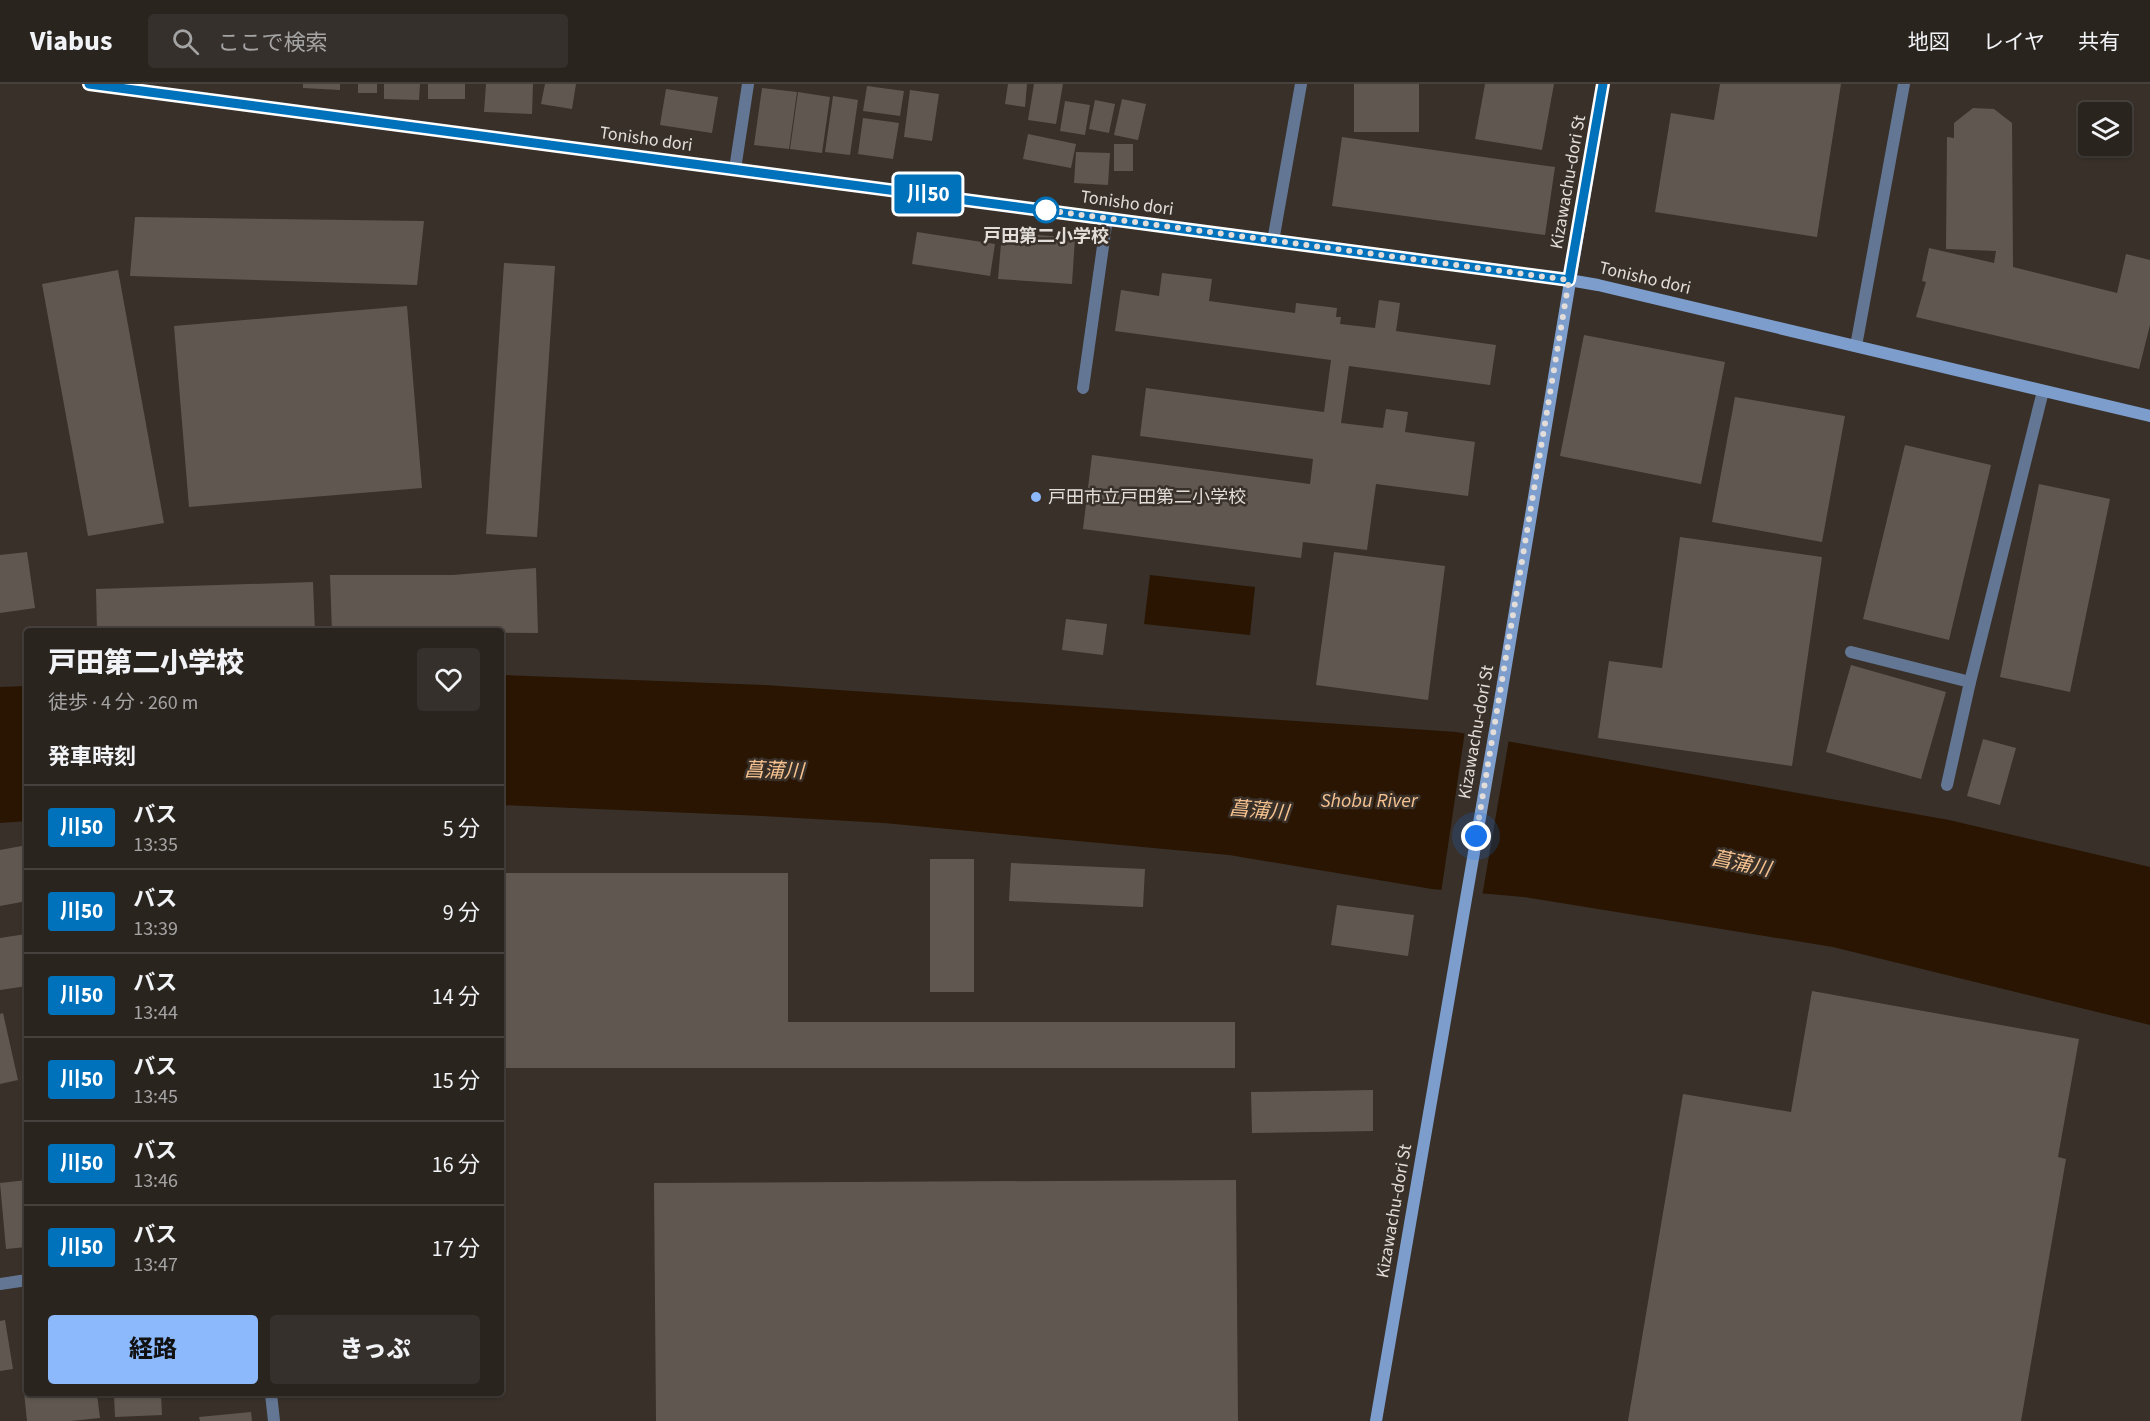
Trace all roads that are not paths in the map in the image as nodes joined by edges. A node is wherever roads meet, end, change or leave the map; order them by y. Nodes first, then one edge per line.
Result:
1 (89, 84) edge
2 (748, 84) edge
3 (1301, 84) edge
4 (1603, 84) edge
5 (1904, 84) edge
6 (164, 88) edge
7 (735, 169) junction
8 (1107, 218) junction
9 (1273, 241) junction
10 (1569, 280) junction
11 (1856, 346) junction
12 (1083, 388) dead end
13 (2043, 391) junction
14 (2150, 416) edge
15 (1851, 652) dead end
16 (1970, 682) junction
17 (1947, 785) dead end
18 (24, 1280) edge
19 (0, 1284) edge
20 (271, 1396) edge
21 (274, 1421) edge
22 (1377, 1421) edge

1 - 6 street, Tonisho dori
2 - 7 street
3 - 9 street
4 - 10 street, Kizawachu-dori St
5 - 11 street
6 - 7 street, Tonisho dori
7 - 8 street, Tonisho dori
8 - 9 street, Tonisho dori
8 - 12 street
9 - 10 street, Tonisho dori
10 - 11 street, Tonisho dori
10 - 22 street, Kizawachu-dori St
11 - 13 street, Tonisho dori
13 - 14 street, Tonisho dori
13 - 16 street
15 - 16 street
16 - 17 street
18 - 19 street
20 - 21 street

